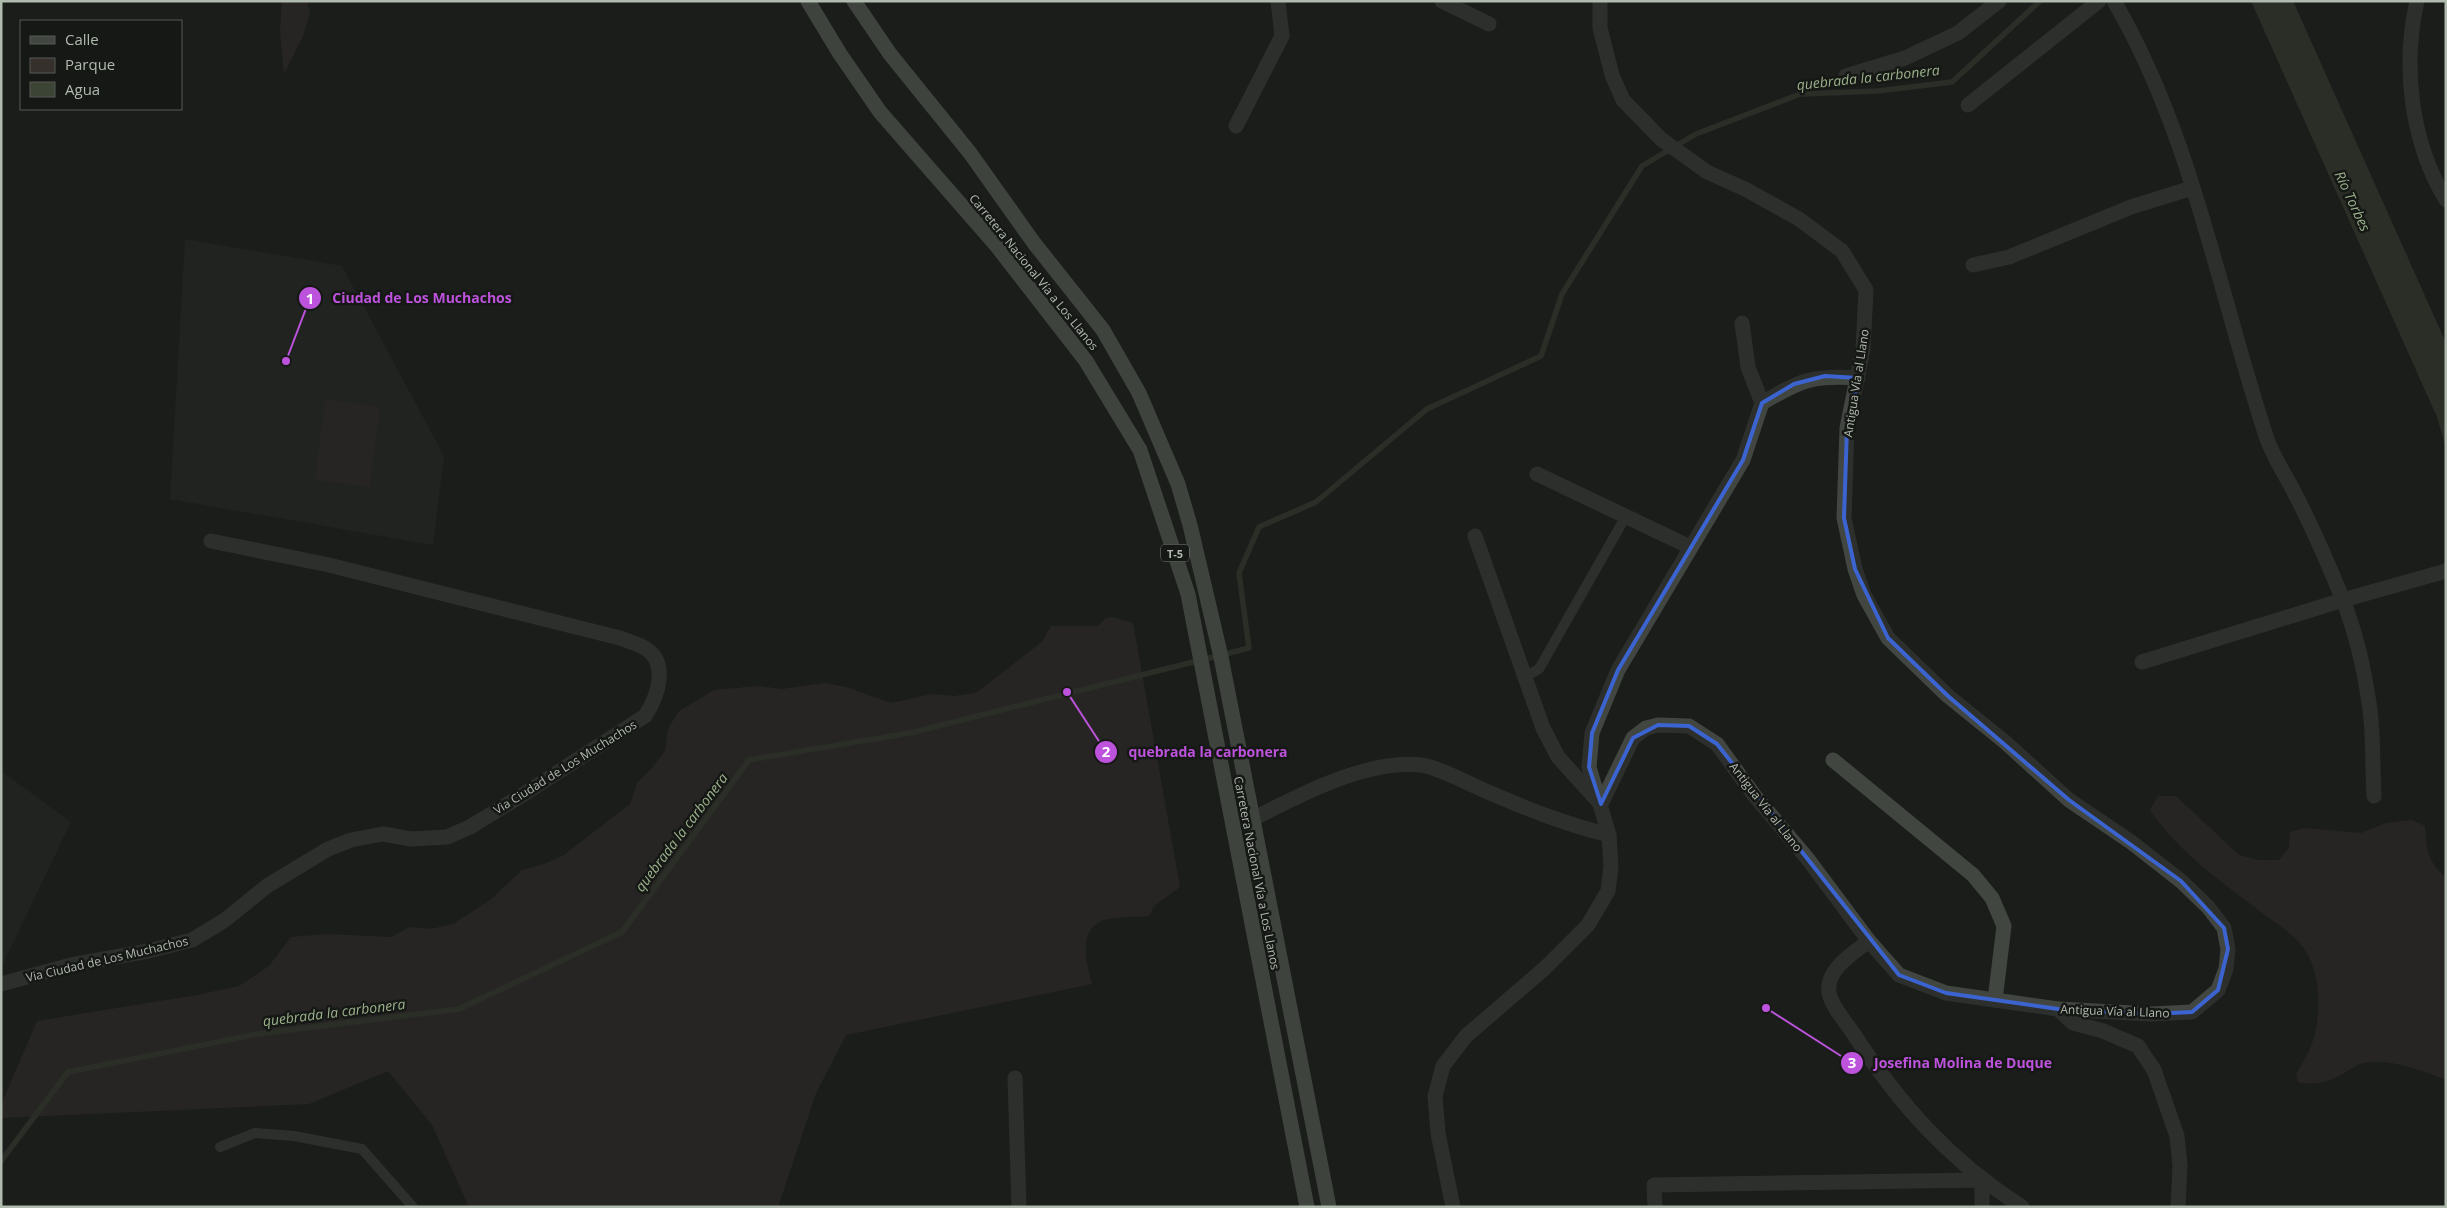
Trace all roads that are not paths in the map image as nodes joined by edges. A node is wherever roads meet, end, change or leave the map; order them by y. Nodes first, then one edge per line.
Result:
1 (808, 1) edge
2 (854, 1) edge
3 (1278, 1) edge
4 (1442, 1) edge
5 (1600, 1) edge
6 (1999, 1) edge
7 (2099, 1) edge
8 (2114, 1) edge
9 (2418, 1) edge
10 (1489, 24) dead end
11 (1846, 76) dead end
12 (1968, 105) dead end
13 (1236, 126) dead end
14 (2192, 188) junction
15 (2446, 200) edge
16 (1973, 265) dead end
17 (1742, 323) dead end
18 (1858, 378) junction
19 (1762, 404) junction
20 (1537, 474) dead end
21 (1626, 516) junction
22 (1475, 536) dead end
23 (211, 541) dead end
24 (1690, 546) junction
25 (2446, 570) edge
26 (2343, 600) junction
27 (2142, 662) dead end
28 (1526, 676) junction
29 (1833, 760) dead end
30 (2374, 796) dead end
31 (1601, 804) junction
32 (1253, 819) junction
33 (1609, 835) junction
34 (1869, 941) junction
35 (1, 984) edge
36 (1995, 1000) junction
37 (2058, 1009) junction
38 (1015, 1078) dead end
39 (220, 1147) dead end
40 (1982, 1180) junction
41 (413, 1207) edge
42 (1019, 1207) edge
43 (1308, 1207) edge
44 (1329, 1207) edge
45 (1453, 1207) edge
46 (1654, 1207) edge
47 (1982, 1207) edge
48 (2022, 1207) edge
49 (2178, 1207) edge

1 - 43 highway, Carretera Nacional Vía a Los Llanos / T-5
2 - 32 highway, Carretera Nacional Vía a Los Llanos / T-5
3 - 13 street
4 - 10 street
5 - 18 street, Antigua Vía al Llano
6 - 11 street
7 - 12 street
8 - 14 street
9 - 15 street
14 - 16 street
14 - 26 street
17 - 19 street
18 - 19 street
18 - 37 street, Antigua Vía al Llano
19 - 24 street
20 - 21 street
21 - 24 street
21 - 28 lane
22 - 28 street
23 - 35 street, Via Ciudad de Los Muchachos
24 - 31 street
25 - 26 street
26 - 27 street
26 - 30 street
28 - 31 street
29 - 36 street
31 - 33 street
31 - 34 street, Antigua Vía al Llano
32 - 33 street
32 - 44 highway, Carretera Nacional Vía a Los Llanos / T-5
33 - 45 street
34 - 36 street, Antigua Vía al Llano
34 - 40 street
36 - 37 street, Antigua Vía al Llano
37 - 49 street
38 - 42 street
39 - 41 lane
40 - 46 street
40 - 47 street
40 - 48 street

